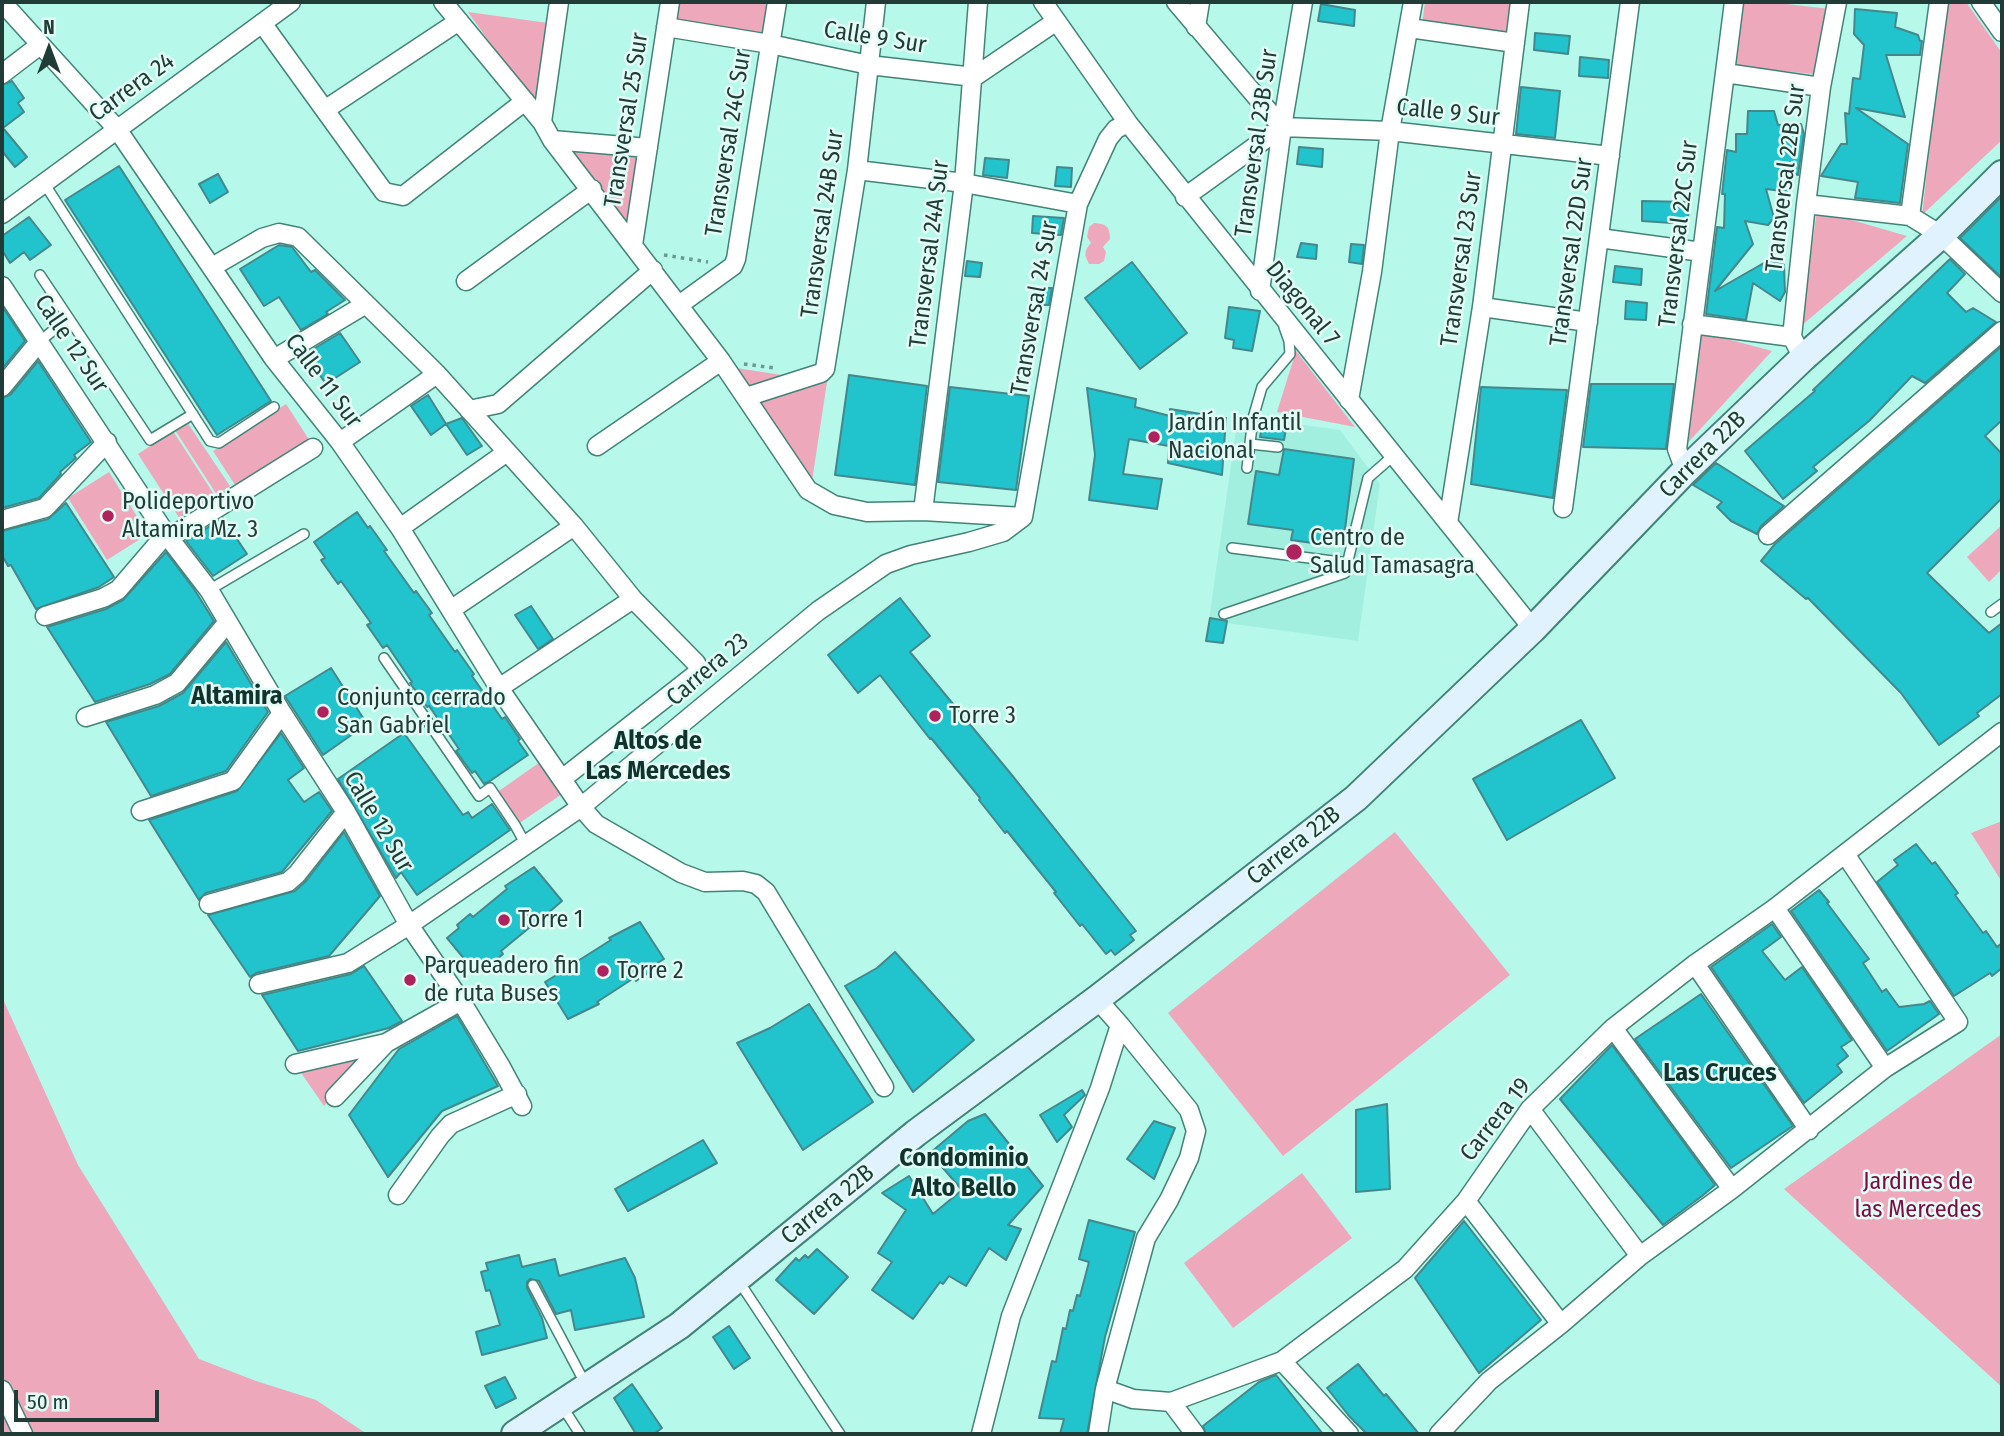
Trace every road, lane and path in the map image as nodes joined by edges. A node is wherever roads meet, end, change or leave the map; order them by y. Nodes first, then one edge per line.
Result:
1 (2, 2) edge
2 (291, 2) edge
3 (443, 2) edge
4 (559, 2) edge
5 (670, 2) edge
6 (777, 2) edge
7 (876, 2) edge
8 (978, 2) edge
9 (1042, 2) edge
10 (1176, 2) edge
11 (1200, 2) edge
12 (1303, 2) edge
13 (1413, 2) edge
14 (1520, 2) edge
15 (1630, 2) edge
16 (1734, 2) edge
17 (1831, 2) edge
18 (1837, 2) edge
19 (1939, 2) edge
20 (1981, 2) edge
21 (459, 21) junction
22 (1055, 22) junction
23 (262, 23) junction
24 (666, 27) junction
25 (1196, 27) junction
26 (1409, 28) junction
27 (2002, 32) edge
28 (1515, 43) junction
29 (770, 44) junction
30 (40, 45) junction
31 (869, 65) junction
32 (1725, 72) junction
33 (2, 74) edge
34 (974, 77) junction
35 (1821, 87) junction
36 (525, 101) junction
37 (326, 109) junction
38 (542, 122) junction
39 (1128, 123) junction
40 (1282, 127) junction
41 (117, 129) junction
42 (1390, 131) junction
43 (552, 140) junction
44 (1503, 143) junction
45 (648, 148) junction
46 (1609, 156) junction
47 (857, 170) junction
48 (2002, 174) edge
49 (44, 183) junction
50 (964, 183) junction
51 (592, 189) junction
52 (1185, 197) junction
53 (1078, 204) junction
54 (1806, 204) junction
55 (2, 214) edge
56 (1910, 216) junction
57 (1941, 235) junction
58 (1599, 238) junction
59 (635, 248) junction
60 (1702, 252) junction
61 (733, 266) junction
62 (212, 267) junction
63 (653, 270) junction
64 (40, 275) dead end
65 (466, 281) dead end
66 (2, 285) edge
67 (1261, 291) junction
68 (2002, 293) edge
69 (366, 304) junction
70 (679, 305) junction
71 (1273, 307) junction
72 (1482, 307) junction
73 (67, 320) junction
74 (1588, 322) junction
75 (1692, 324) junction
76 (2002, 331) edge
77 (39, 342) junction
78 (1798, 348) junction
79 (274, 359) junction
80 (721, 361) junction
81 (783, 369) dead end
82 (438, 374) junction
83 (2, 387) edge
84 (746, 397) junction
85 (1349, 400) junction
86 (274, 407) dead end
87 (469, 410) junction
88 (193, 414) junction
89 (107, 442) junction
90 (340, 442) junction
91 (1250, 444) junction
92 (597, 446) dead end
93 (1278, 447) dead end
94 (313, 448) dead end
95 (507, 452) junction
96 (1393, 456) junction
97 (1247, 468) dead end
98 (1685, 471) junction
99 (1563, 508) dead end
100 (923, 511) junction
101 (1023, 517) junction
102 (2, 520) edge
103 (1448, 523) junction
104 (574, 526) junction
105 (400, 528) junction
106 (304, 534) dead end
107 (1768, 535) dead end
108 (168, 536) junction
109 (1233, 548) dead end
110 (1348, 563) junction
111 (209, 590) junction
112 (633, 599) junction
113 (2002, 604) edge
114 (452, 609) junction
115 (1992, 612) dead end
116 (1224, 614) dead end
117 (45, 616) dead end
118 (228, 622) junction
119 (1532, 629) junction
120 (384, 658) dead end
121 (499, 688) junction
122 (282, 713) junction
123 (86, 717) dead end
124 (2002, 732) edge
125 (562, 779) junction
126 (581, 807) junction
127 (142, 811) dead end
128 (346, 813) junction
129 (526, 845) junction
130 (1844, 854) junction
131 (209, 904) dead end
132 (1775, 908) junction
133 (409, 925) junction
134 (1695, 964) junction
135 (259, 984) dead end
136 (1097, 999) junction
137 (461, 1001) junction
138 (1120, 1025) junction
139 (1613, 1028) junction
140 (386, 1042) junction
141 (295, 1064) dead end
142 (1885, 1068) junction
143 (884, 1087) dead end
144 (335, 1097) dead end
145 (1530, 1109) junction
146 (1808, 1130) junction
147 (1732, 1189) junction
148 (398, 1195) dead end
149 (1466, 1200) junction
150 (1640, 1256) junction
151 (737, 1279) junction
152 (533, 1285) dead end
153 (1561, 1324) junction
154 (1282, 1361) junction
155 (587, 1388) junction
156 (1105, 1389) junction
157 (2, 1390) edge
158 (1171, 1402) junction
159 (561, 1405) junction
160 (23, 1434) edge
161 (514, 1434) edge
162 (580, 1434) edge
163 (840, 1434) edge
164 (981, 1434) edge
165 (1098, 1434) edge
166 (1195, 1434) edge
167 (1349, 1434) edge
168 (1439, 1434) edge

1 - 30 street, Calle 11 Sur
2 - 23 street, Carrera 24
3 - 21 street
4 - 38 street
5 - 24 street, Transversal 25 Sur
6 - 29 street, Transversal 24C Sur
7 - 31 street, Transversal 24B Sur
8 - 34 street, Transversal 24A Sur
9 - 22 street, Diagonal 7
10 - 25 street
11 - 25 street
12 - 40 street, Transversal 23B Sur
13 - 26 street
14 - 28 street, Transversal 23 Sur
15 - 46 street, Transversal 22D Sur
16 - 32 street, Transversal 22C Sur
17 - 18 street
18 - 35 street, Transversal 22B Sur
19 - 56 street
20 - 27 street
21 - 36 street
21 - 37 street
22 - 34 street
22 - 39 street, Diagonal 7
23 - 37 street
23 - 41 street, Carrera 24
24 - 29 street, Calle 9 Sur
24 - 45 street, Transversal 25 Sur
25 - 40 street
26 - 28 street
26 - 42 street
28 - 44 street, Transversal 23 Sur
29 - 31 street, Calle 9 Sur
29 - 61 street, Transversal 24C Sur
30 - 33 street
30 - 41 street, Calle 11 Sur
31 - 34 street, Calle 9 Sur
31 - 47 street, Transversal 24B Sur
32 - 35 street
32 - 60 street, Transversal 22C Sur
34 - 50 street, Transversal 24A Sur
35 - 54 street, Transversal 22B Sur
36 - 37 street
36 - 38 street
38 - 43 street
39 - 52 street, Diagonal 7
39 - 53 street, Transversal 24 Sur
40 - 42 street, Calle 9 Sur
40 - 52 street
40 - 67 street, Transversal 23B Sur
41 - 49 street, Carrera 24
41 - 62 street, Calle 11 Sur
42 - 44 street, Calle 9 Sur
42 - 85 street
43 - 45 street
43 - 51 street
44 - 46 street, Calle 9 Sur
44 - 72 street, Transversal 23 Sur
45 - 59 street, Transversal 25 Sur
46 - 58 street, Transversal 22D Sur
47 - 50 street
47 - 84 street, Transversal 24B Sur
48 - 57 street, Carrera 22B
49 - 55 street, Carrera 24
49 - 88 lane
50 - 53 street
50 - 100 street, Transversal 24A Sur
51 - 59 street
51 - 65 street
52 - 67 street, Diagonal 7
53 - 101 street, Transversal 24 Sur
54 - 56 street
54 - 78 street, Transversal 22B Sur
56 - 57 street
57 - 68 street
57 - 78 street, Carrera 22B
58 - 60 street
58 - 74 street, Transversal 22D Sur
59 - 61 path
59 - 63 street
60 - 75 street, Transversal 22C Sur
61 - 70 street, Transversal 24C Sur
62 - 69 street
62 - 79 street, Calle 11 Sur
63 - 70 street
63 - 87 street
64 - 73 lane
66 - 77 street, Calle 12 Sur
67 - 71 street, Diagonal 7
69 - 79 street
69 - 82 street
70 - 80 street
71 - 85 street, Diagonal 7
71 - 91 lane
72 - 74 street
72 - 103 street, Transversal 23 Sur
73 - 77 lane
73 - 88 lane
74 - 99 street, Transversal 22D Sur
75 - 78 street
75 - 98 street, Transversal 22C Sur
76 - 107 street
77 - 83 street
77 - 89 street, Calle 12 Sur
78 - 98 street, Carrera 22B
79 - 90 street, Calle 11 Sur
80 - 81 path
80 - 84 street
80 - 92 street
82 - 87 street
82 - 90 street
84 - 100 street
85 - 96 street, Diagonal 7
86 - 88 lane
87 - 95 street
89 - 102 street
89 - 108 street, Calle 12 Sur
90 - 105 street, Calle 11 Sur
91 - 93 lane
91 - 97 lane
94 - 108 street
95 - 104 street
95 - 105 street
96 - 103 street, Diagonal 7
96 - 110 lane
98 - 119 street, Carrera 22B
100 - 101 street
101 - 126 street, Carrera 23
103 - 119 street, Diagonal 7
104 - 112 street
104 - 114 street
105 - 114 street, Calle 11 Sur
106 - 111 lane
108 - 111 street, Calle 12 Sur
108 - 117 street
109 - 110 lane
110 - 116 lane
111 - 118 street, Calle 12 Sur
112 - 121 street
112 - 125 street
113 - 115 lane
114 - 121 street, Calle 11 Sur
118 - 122 street, Calle 12 Sur
118 - 123 street
119 - 136 street, Carrera 22B
120 - 129 lane
121 - 125 street, Calle 11 Sur
122 - 127 street
122 - 128 street, Calle 12 Sur
124 - 130 street, Carrera 19
125 - 126 street, Calle 11 Sur
126 - 129 street, Carrera 23
126 - 143 street, Calle 11 Sur
128 - 131 street
128 - 133 street, Calle 12 Sur
129 - 133 street, Carrera 23
130 - 132 street, Carrera 19
130 - 142 street
132 - 134 street, Carrera 19
132 - 142 street
133 - 135 street, Carrera 23
133 - 137 street, Calle 12 Sur
134 - 139 street, Carrera 19
134 - 146 street
136 - 138 street
136 - 151 street, Carrera 22B
137 - 140 street
137 - 148 street, Calle 12 Sur
138 - 156 street
138 - 164 street
139 - 145 street, Carrera 19
139 - 147 street
140 - 141 street
140 - 144 street
142 - 146 street
145 - 149 street, Carrera 19
145 - 150 street
146 - 147 street
147 - 150 street
149 - 153 street
149 - 154 street, Carrera 19
150 - 153 street
151 - 155 street, Carrera 22B
151 - 163 lane
152 - 155 lane
153 - 168 street
154 - 158 street, Carrera 19
154 - 167 street
155 - 159 street, Carrera 22B
156 - 158 street, Carrera 19
156 - 165 street
157 - 160 street
158 - 166 street
159 - 161 street, Carrera 22B
159 - 162 lane

